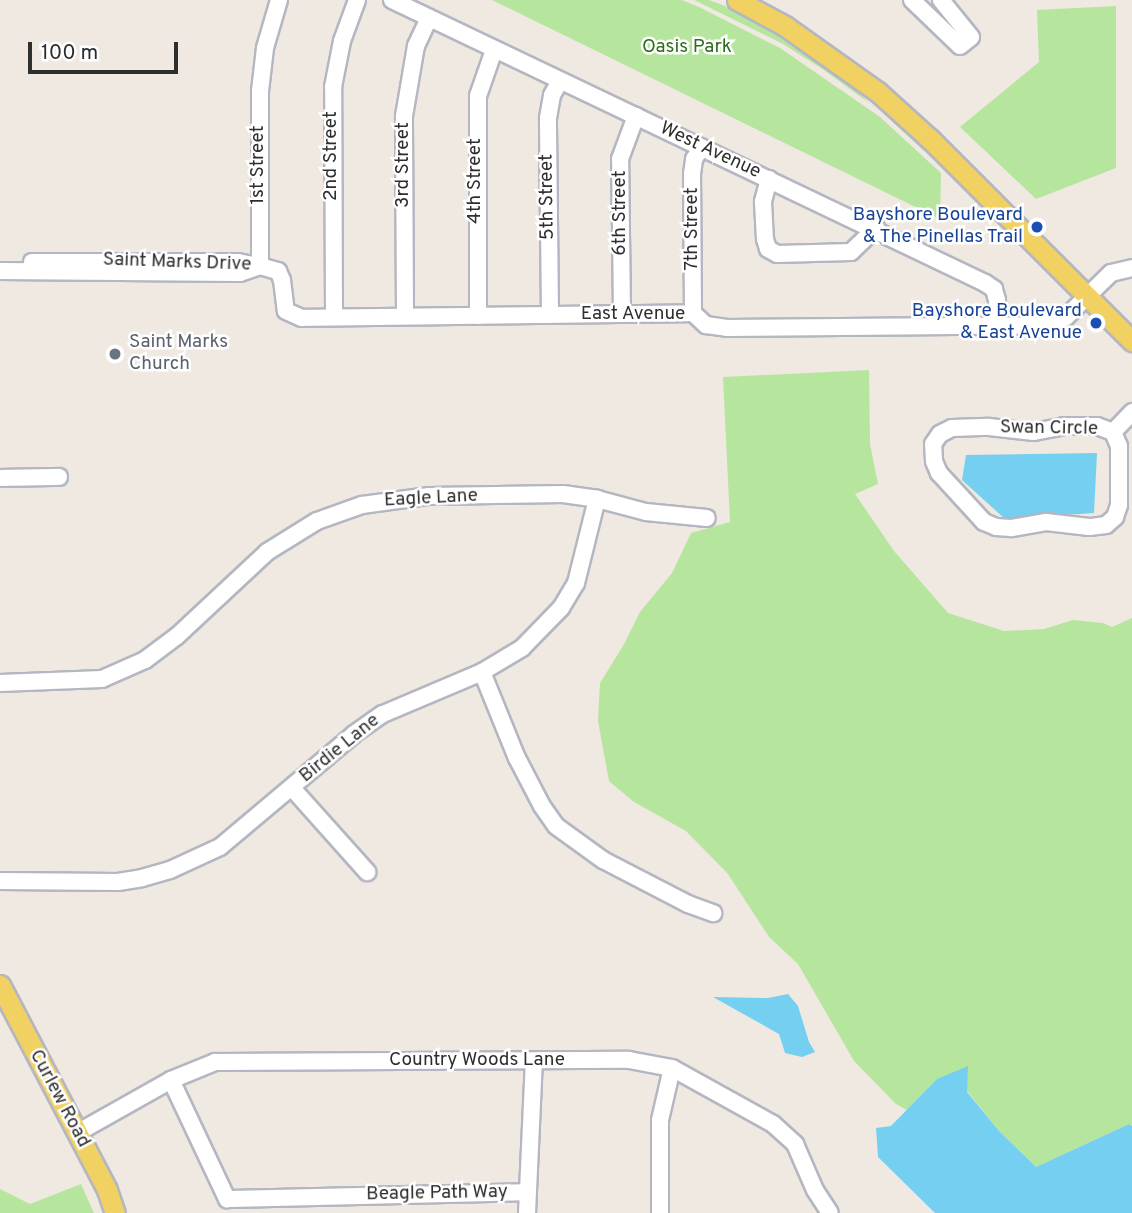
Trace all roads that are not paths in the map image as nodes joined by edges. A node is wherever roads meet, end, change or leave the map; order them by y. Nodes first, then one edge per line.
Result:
1 (279, 0) edge
2 (357, 0) edge
3 (392, 0) edge
4 (737, 0) edge
5 (912, 0) edge
6 (941, 0) edge
7 (429, 18) junction
8 (494, 50) junction
9 (560, 81) junction
10 (636, 116) junction
11 (702, 147) junction
12 (769, 179) junction
13 (876, 228) junction
14 (0, 263) edge
15 (260, 266) junction
16 (1132, 268) edge
17 (0, 271) edge
18 (1087, 296) junction
19 (622, 313) junction
20 (693, 313) junction
21 (550, 314) junction
22 (405, 316) junction
23 (478, 316) junction
24 (334, 317) junction
25 (998, 325) junction
26 (1132, 341) edge
27 (1132, 412) edge
28 (1113, 432) junction
29 (59, 477) dead end
30 (0, 478) edge
31 (597, 499) junction
32 (707, 518) dead end
33 (482, 672) junction
34 (0, 683) edge
35 (292, 788) junction
36 (367, 872) dead end
37 (0, 881) edge
38 (713, 913) dead end
39 (0, 985) edge
40 (534, 1061) junction
41 (672, 1068) junction
42 (171, 1080) junction
43 (77, 1133) junction
44 (526, 1192) junction
45 (115, 1213) edge
46 (527, 1213) edge
47 (660, 1213) edge
48 (830, 1213) edge

1 - 15 street, 1st Street
2 - 24 street, 2nd Street
3 - 7 street, West Avenue
4 - 18 main road
5 - 6 street
7 - 8 street, West Avenue
7 - 22 street, 3rd Street
8 - 9 street, West Avenue
8 - 23 street, 4th Street
9 - 10 street, West Avenue
9 - 21 street, 5th Street
10 - 11 street, West Avenue
10 - 19 street, 6th Street
11 - 12 street, West Avenue
11 - 20 street, 7th Street
12 - 13 street, West Avenue
12 - 13 street
13 - 25 street, West Avenue
14 - 15 street, Saint Marks Drive
15 - 17 street, Saint Marks Drive
15 - 24 street, East Avenue
16 - 18 street, East Avenue
18 - 25 street, East Avenue
18 - 26 main road
19 - 20 street, East Avenue
19 - 21 street, East Avenue
20 - 25 street, East Avenue
21 - 23 street, East Avenue
22 - 23 street, East Avenue
22 - 24 street, East Avenue
27 - 28 street, Swan Circle
28 - 28 street, Swan Circle
29 - 30 street
31 - 32 street, Eagle Lane
31 - 33 street, Birdie Lane
31 - 34 street, Eagle Lane
33 - 35 street, Birdie Lane
33 - 38 street
35 - 36 street
35 - 37 street, Birdie Lane
39 - 43 main road, Curlew Road
40 - 41 street, Country Woods Lane
40 - 42 street, Country Woods Lane
40 - 44 street
41 - 47 street
41 - 48 street, Country Woods Lane
42 - 43 street, Country Woods Lane
42 - 44 street, Beagle Path Way
43 - 45 main road, Curlew Road
44 - 46 street

